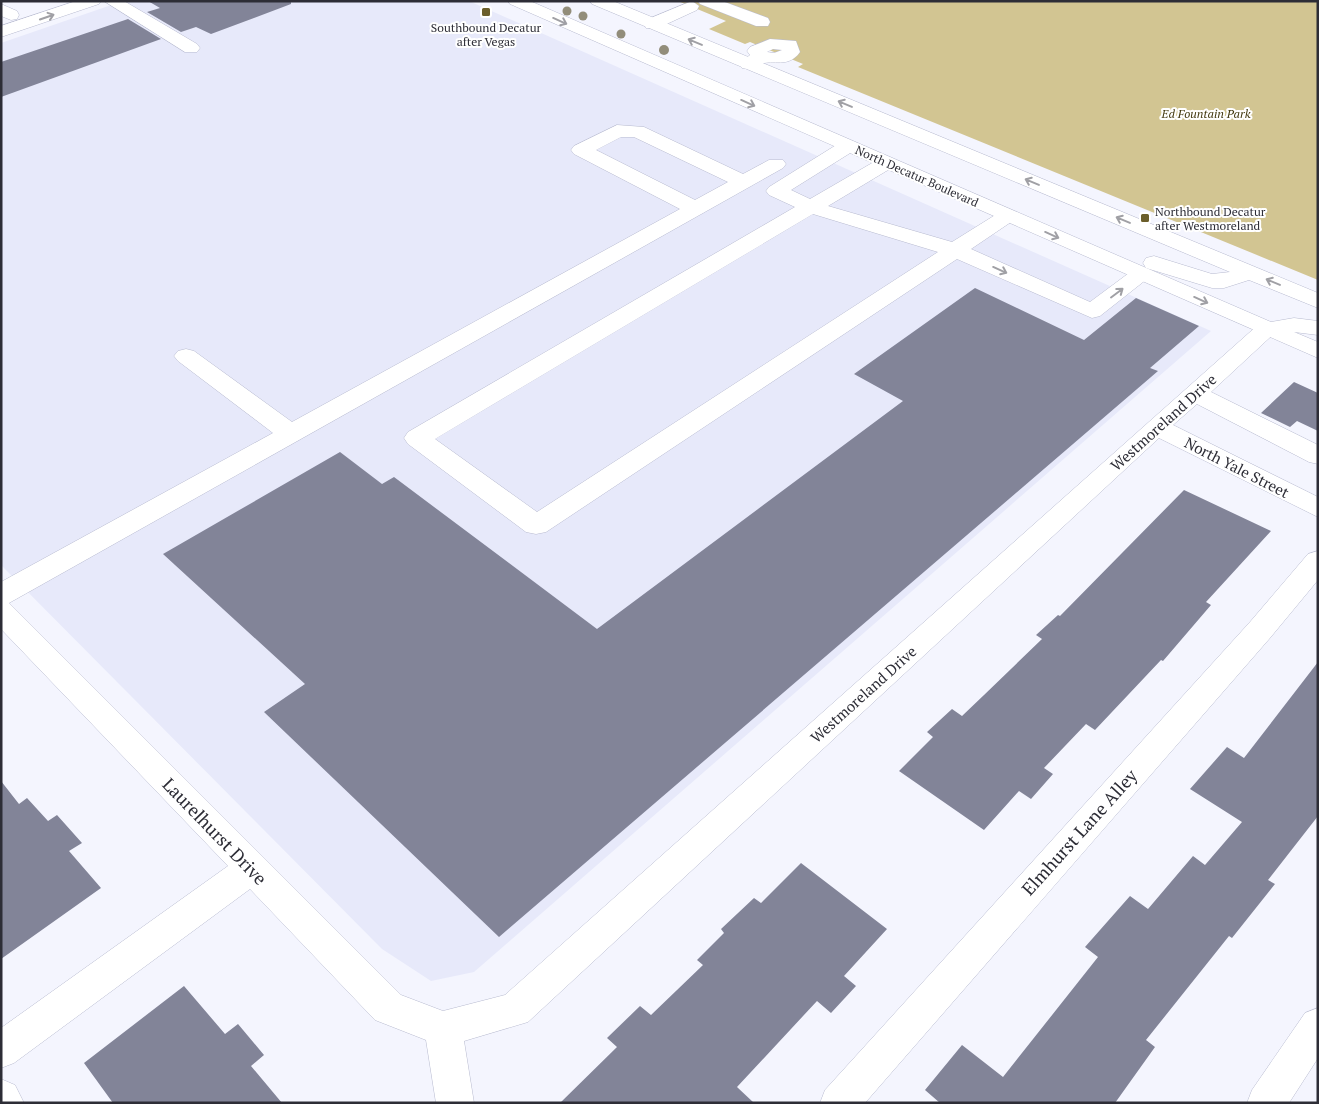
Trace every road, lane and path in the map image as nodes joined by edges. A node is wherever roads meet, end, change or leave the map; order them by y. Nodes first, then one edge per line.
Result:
1 (53, 1) edge
2 (93, 1) edge
3 (112, 1) edge
4 (516, 1) edge
5 (598, 1) edge
6 (698, 4) edge
7 (10, 17) edge
8 (762, 22) dead end
9 (652, 24) junction
10 (1, 32) edge
11 (191, 48) dead end
12 (869, 135) junction
13 (907, 151) junction
14 (776, 164) dead end
15 (744, 182) junction
16 (811, 207) junction
17 (696, 209) junction
18 (1007, 216) junction
19 (1079, 248) junction
20 (955, 250) junction
21 (1248, 272) junction
22 (1142, 274) junction
23 (1318, 301) edge
24 (1318, 328) edge
25 (1267, 330) junction
26 (1318, 351) edge
27 (186, 356) dead end
28 (1194, 393) junction
29 (1156, 427) junction
30 (291, 434) junction
31 (1318, 456) edge
32 (1318, 508) edge
33 (1318, 561) edge
34 (1, 595) edge
35 (1, 611) edge
36 (252, 868) junction
37 (1318, 1025) edge
38 (443, 1029) junction
39 (1, 1050) edge
40 (1, 1098) edge
41 (5, 1103) edge
42 (455, 1103) edge
43 (839, 1103) edge
44 (1266, 1103) edge

1 - 7 main road
7 -> 2 main road
3 - 11 main road
4 -> 12 main road, North Decatur Boulevard
5 - 9 main road, North Decatur Boulevard
6 - 8 main road
6 - 9 main road
7 - 10 main road
12 -> 9 main road, North Decatur Boulevard
12 - 13 main road, North Decatur Boulevard
12 - 13 main road, North Decatur Boulevard
12 - 16 main road
13 - 16 main road
13 - 18 main road, North Decatur Boulevard
21 -> 13 main road, North Decatur Boulevard
14 - 15 main road
15 - 17 main road
15 - 17 main road
16 - 20 main road
16 - 20 main road
17 - 30 main road
18 -> 19 main road, North Decatur Boulevard
18 - 20 main road
19 - 21 main road
19 - 22 main road, North Decatur Boulevard
20 -> 22 main road
23 -> 21 main road, North Decatur Boulevard
22 -> 25 main road, North Decatur Boulevard
24 - 25 main road
25 - 26 main road, North Decatur Boulevard
25 - 28 main road, Westmoreland Drive
27 - 30 main road
28 - 29 main road, Westmoreland Drive
28 - 31 main road
29 - 32 main road, North Yale Street
29 - 38 main road, Westmoreland Drive
30 - 34 main road
33 - 43 main road, Elmhurst Lane Alley
35 - 36 main road, Laurelhurst Drive
36 - 38 main road, Laurelhurst Drive
36 - 39 main road
37 - 44 main road
38 - 42 main road
40 - 41 main road

